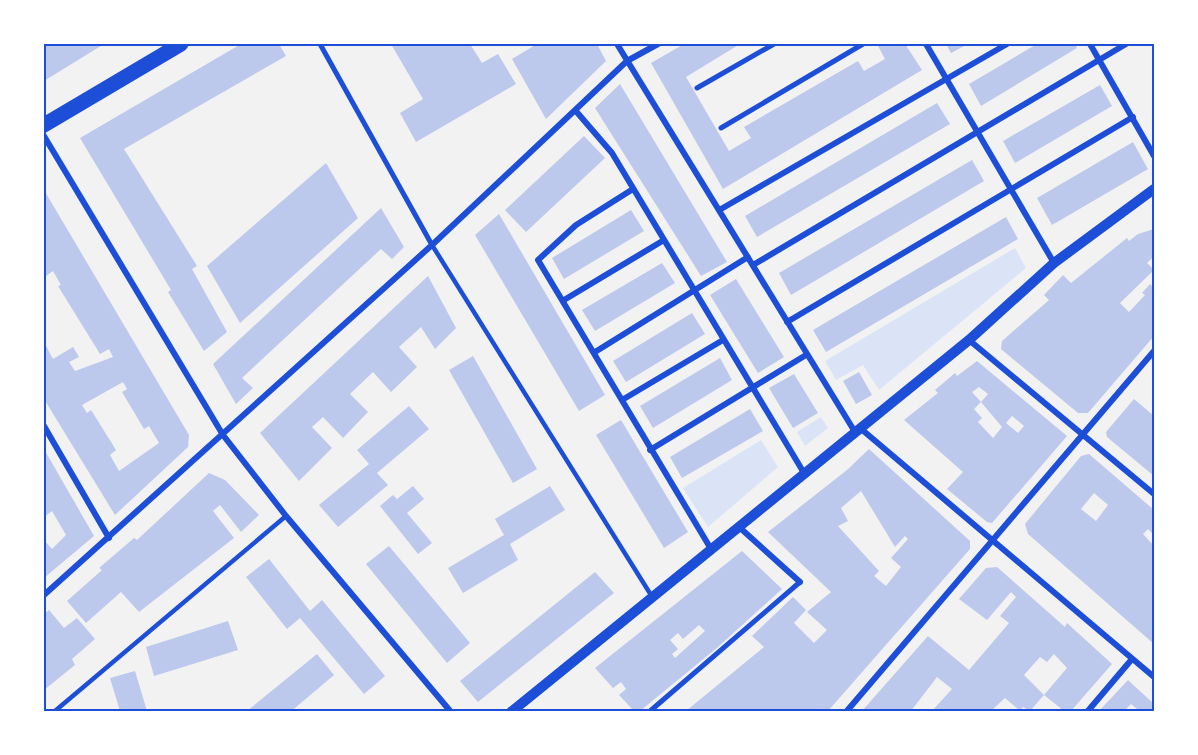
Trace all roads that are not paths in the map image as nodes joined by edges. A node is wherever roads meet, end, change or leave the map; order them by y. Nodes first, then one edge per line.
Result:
1 (320, 44) edge
2 (617, 44) edge
3 (658, 44) edge
4 (774, 44) edge
5 (863, 44) edge
6 (926, 44) edge
7 (1007, 44) edge
8 (1090, 44) edge
9 (1126, 44) edge
10 (175, 45) edge
11 (1099, 59) junction
12 (627, 61) junction
13 (946, 79) junction
14 (697, 88) dead end
15 (575, 110) junction
16 (1133, 117) junction
17 (44, 125) edge
18 (721, 128) dead end
19 (976, 130) junction
20 (44, 136) edge
21 (1155, 156) edge
22 (633, 189) junction
23 (1010, 189) junction
24 (1155, 189) edge
25 (721, 209) junction
26 (664, 240) junction
27 (432, 244) junction
28 (748, 257) junction
29 (1054, 263) junction
30 (753, 265) junction
31 (695, 292) junction
32 (564, 300) junction
33 (788, 322) junction
34 (723, 340) junction
35 (969, 340) junction
36 (1155, 351) edge
37 (594, 352) junction
38 (806, 354) junction
39 (751, 388) junction
40 (622, 400) junction
41 (44, 426) edge
42 (858, 430) junction
43 (223, 435) junction
44 (1082, 435) junction
45 (650, 450) junction
46 (804, 473) junction
47 (1155, 494) edge
48 (286, 516) junction
49 (738, 526) junction
50 (109, 538) junction
51 (992, 541) junction
52 (711, 549) junction
53 (800, 582) joint
54 (44, 595) edge
55 (651, 596) junction
56 (1132, 659) junction
57 (1155, 677) edge
58 (55, 711) edge
59 (451, 711) edge
60 (511, 711) edge
61 (650, 711) edge
62 (846, 711) edge
63 (1087, 711) edge

1 - 27 street
2 - 12 street
3 - 12 street
4 - 14 street
5 - 18 street
6 - 13 street
7 - 13 street
8 - 11 street
9 - 11 street
10 - 17 main road
11 - 16 street
11 - 19 street
12 - 15 street
12 - 25 street
13 - 19 street
13 - 25 street
15 - 22 street
15 - 27 street
16 - 21 street
16 - 23 street
19 - 23 street
19 - 30 street
20 - 43 street
22 - 26 street
22 - 32 street
23 - 29 street
23 - 33 street
24 - 29 street
25 - 28 street
26 - 31 street
26 - 32 street
27 - 43 street
27 - 55 lane
28 - 30 street
28 - 31 street
29 - 35 street
30 - 33 street
31 - 34 street
31 - 37 street
32 - 37 street
33 - 38 street
34 - 39 street
34 - 40 street
35 - 42 street
35 - 44 street
36 - 44 street
37 - 40 street
38 - 39 street
38 - 42 street
39 - 45 street
39 - 46 street
40 - 45 street
41 - 50 street
42 - 46 street
42 - 51 street
43 - 48 street
43 - 50 street
44 - 47 street
44 - 51 street
45 - 52 street
46 - 49 street
48 - 58 lane
48 - 59 street
49 - 52 street
49 - 53 street
50 - 54 street
51 - 56 street
51 - 62 street
52 - 55 street
53 - 61 street
55 - 60 street
56 - 57 street
56 - 63 street

